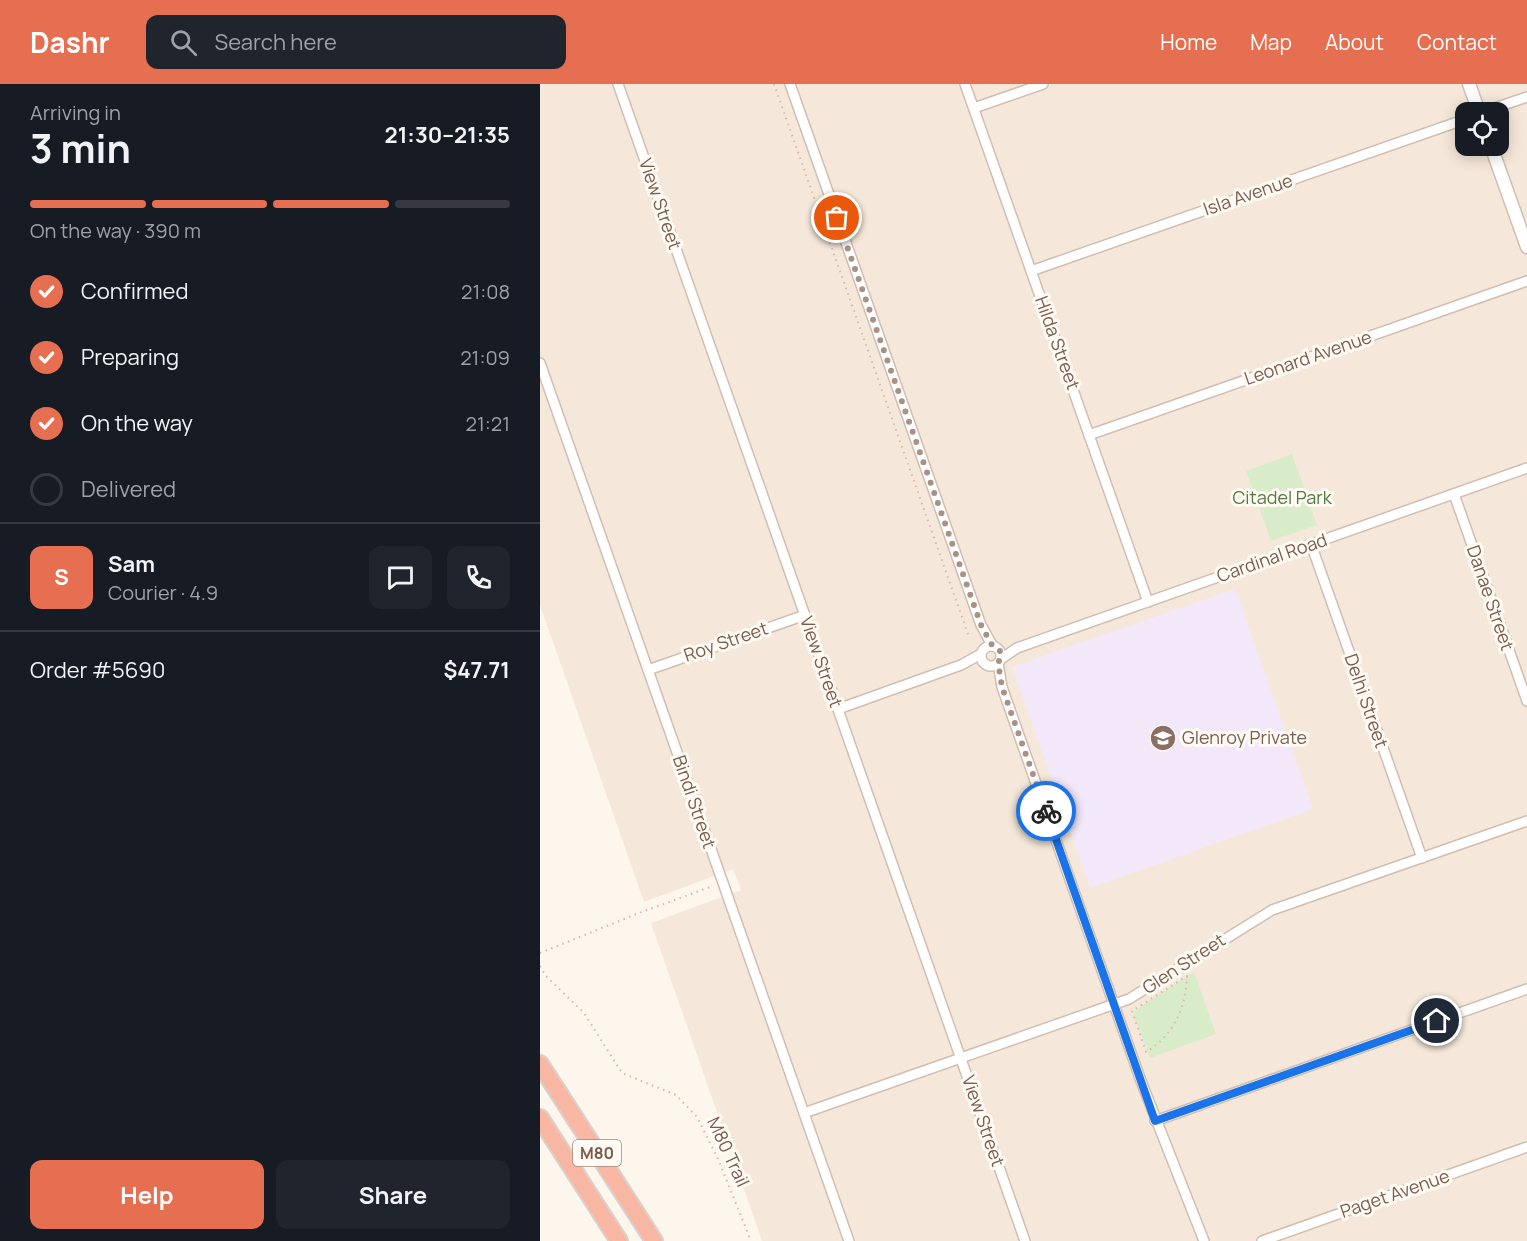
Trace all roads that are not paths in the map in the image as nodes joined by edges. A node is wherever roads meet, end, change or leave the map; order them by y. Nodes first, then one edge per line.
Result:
1 (618, 84) edge
2 (790, 84) edge
3 (965, 84) edge
4 (1043, 84) edge
5 (1469, 84) edge
6 (1527, 97) edge
7 (1477, 102) edge
8 (1509, 103) edge
9 (974, 108) junction
10 (1455, 123) edge
11 (1495, 156) edge
12 (1527, 247) edge
13 (1031, 271) junction
14 (1527, 281) edge
15 (540, 363) edge
16 (1089, 435) junction
17 (1527, 468) edge
18 (1454, 494) junction
19 (1311, 544) junction
20 (1148, 602) junction
21 (805, 615) junction
22 (991, 656) junction
23 (648, 670) junction
24 (1527, 701) edge
25 (838, 709) junction
26 (1527, 821) edge
27 (1422, 858) junction
28 (1527, 989) edge
29 (1114, 1005) junction
30 (961, 1059) junction
31 (540, 1064) edge
32 (804, 1113) junction
33 (540, 1118) edge
34 (1155, 1121) junction
35 (1527, 1147) edge
36 (620, 1241) edge
37 (654, 1241) edge
38 (849, 1241) edge
39 (1025, 1241) edge
40 (1204, 1241) edge
41 (1262, 1241) edge

1 - 21 street, View Street
2 - 22 street
3 - 9 street, Hilda Street
4 - 9 street
5 - 7 street
6 - 8 street
9 - 13 street, Hilda Street
10 - 13 street, Isla Avenue
11 - 12 street
13 - 16 street, Hilda Street
14 - 16 street, Leonard Avenue
15 - 23 street, Bindi Street
16 - 20 street, Hilda Street
17 - 18 street, Cardinal Road
18 - 19 street, Cardinal Road
18 - 24 street, Danae Street
19 - 20 street, Cardinal Road
19 - 27 street, Delhi Street
20 - 22 street, Cardinal Road
21 - 23 street, Roy Street
21 - 25 street, View Street
22 - 25 street, Cardinal Road
22 - 29 street
23 - 32 street, Bindi Street
25 - 30 street, View Street
26 - 27 street, Glen Street
27 - 29 street, Glen Street
28 - 34 street
29 - 30 street, Glen Street
29 - 34 street
30 - 32 street, Glen Street
30 - 39 street, View Street
31 - 37 highway, M80
32 - 38 street, Bindi Street
33 - 36 highway, M80
34 - 40 street
35 - 41 street, Paget Avenue

